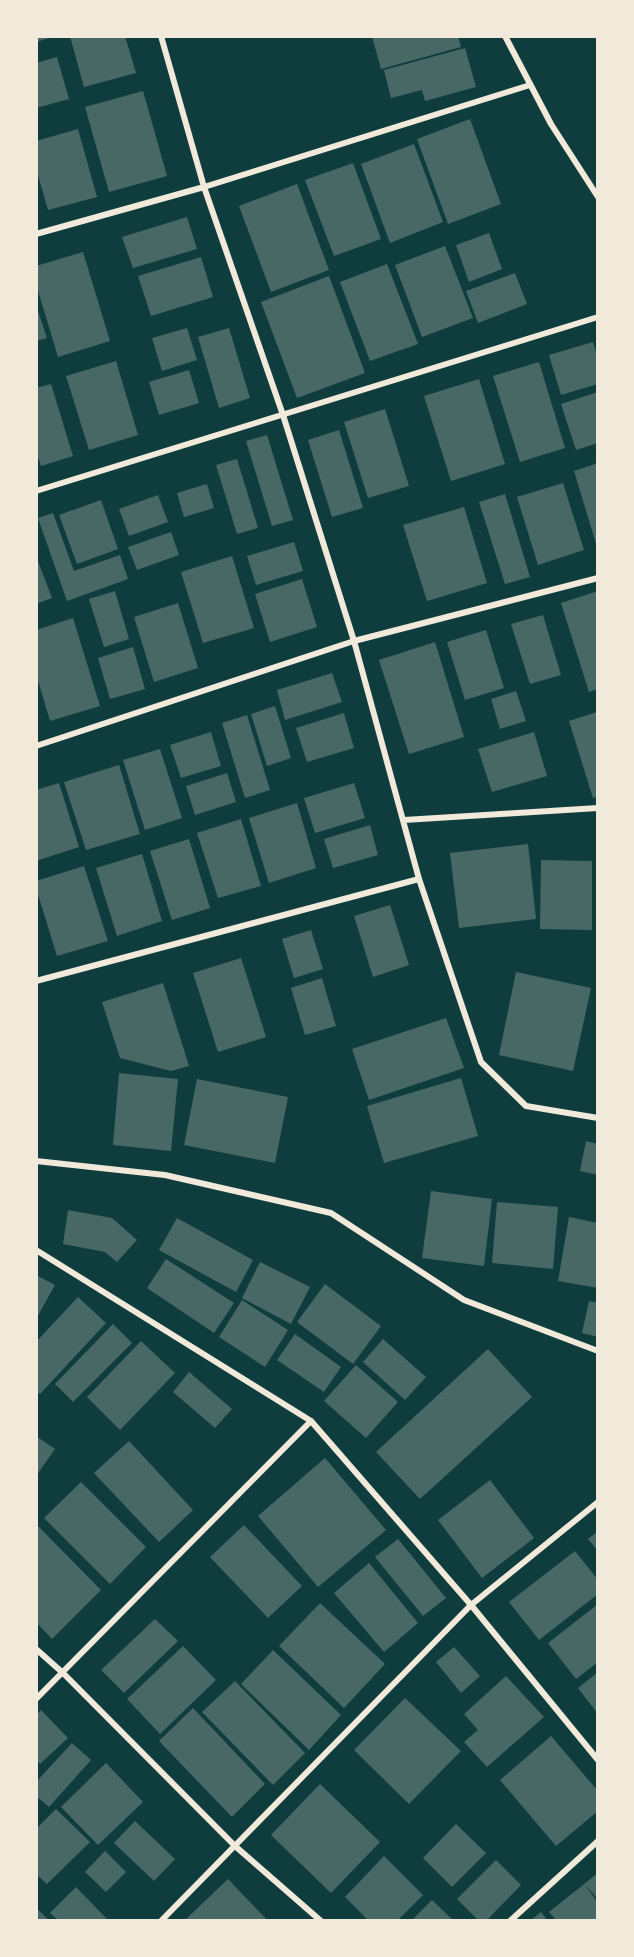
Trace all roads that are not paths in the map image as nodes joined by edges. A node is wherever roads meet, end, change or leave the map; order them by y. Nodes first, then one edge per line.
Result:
1 (161, 36) edge
2 (505, 36) edge
3 (530, 86) junction
4 (204, 187) junction
5 (598, 197) edge
6 (36, 234) edge
7 (598, 317) edge
8 (283, 415) junction
9 (36, 491) edge
10 (598, 578) edge
11 (354, 641) junction
12 (36, 746) edge
13 (598, 808) edge
14 (404, 820) junction
15 (419, 879) junction
16 (36, 981) edge
17 (598, 1118) edge
18 (36, 1161) edge
19 (36, 1251) edge
20 (598, 1351) edge
21 (311, 1421) junction
22 (598, 1502) edge
23 (471, 1605) junction
24 (36, 1649) edge
25 (63, 1673) junction
26 (36, 1699) edge
27 (598, 1760) edge
28 (598, 1841) edge
29 (236, 1846) junction
30 (161, 1921) edge
31 (321, 1921) edge
32 (510, 1921) edge

1 - 4 street
2 - 3 street
3 - 4 street
3 - 5 street
4 - 6 street
4 - 8 street
7 - 8 street
8 - 9 street
8 - 11 street
10 - 11 street
11 - 12 street
11 - 14 street
13 - 14 street
14 - 15 street
15 - 16 street
15 - 17 street
18 - 20 street
19 - 21 street
21 - 23 street
21 - 25 street
22 - 23 street
23 - 27 street
23 - 29 street
24 - 25 street
25 - 26 street
25 - 29 street
28 - 32 street
29 - 30 street
29 - 31 street

